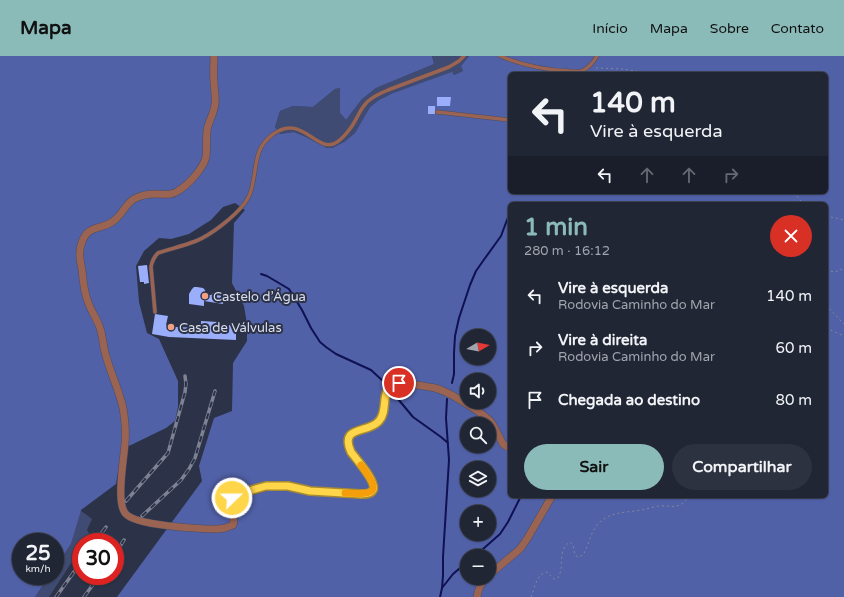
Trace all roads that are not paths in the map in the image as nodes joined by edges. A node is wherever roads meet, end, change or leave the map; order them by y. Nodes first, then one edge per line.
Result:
1 (214, 56) edge
2 (464, 56) edge
3 (500, 56) edge
4 (597, 56) edge
5 (563, 72) edge
6 (437, 112) dead end
7 (508, 120) edge
8 (156, 312) dead end
9 (508, 447) edge
10 (551, 498) edge
11 (496, 569) edge
12 (480, 585) edge
13 (477, 597) edge

1 - 9 street
2 - 8 lane
3 - 5 lane
4 - 5 lane
6 - 7 lane
10 - 11 street
12 - 13 street

